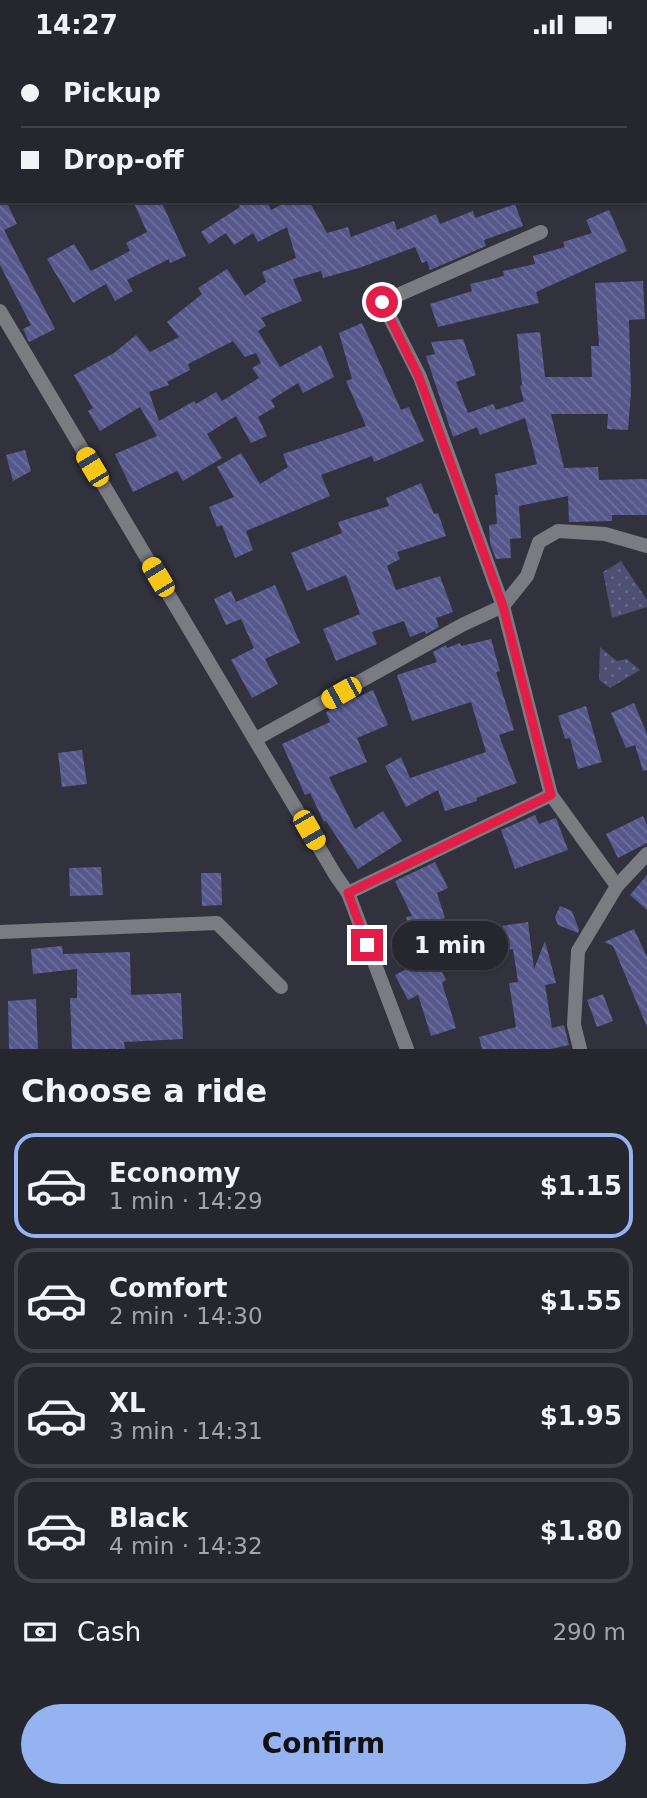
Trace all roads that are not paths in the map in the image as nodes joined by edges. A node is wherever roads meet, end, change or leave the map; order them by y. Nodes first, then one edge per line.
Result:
1 (541, 232) dead end
2 (0, 311) edge
3 (647, 546) edge
4 (503, 606) junction
5 (256, 739) junction
6 (551, 795) junction
7 (647, 855) edge
8 (617, 885) junction
9 (348, 893) junction
10 (0, 932) edge
11 (281, 987) dead end
12 (407, 1049) edge
13 (580, 1049) edge

1 - 4 street
2 - 5 street
3 - 4 street
4 - 5 street
4 - 6 street
5 - 9 street
6 - 8 street
6 - 9 street
7 - 8 street
8 - 13 street
9 - 12 street
10 - 11 street

